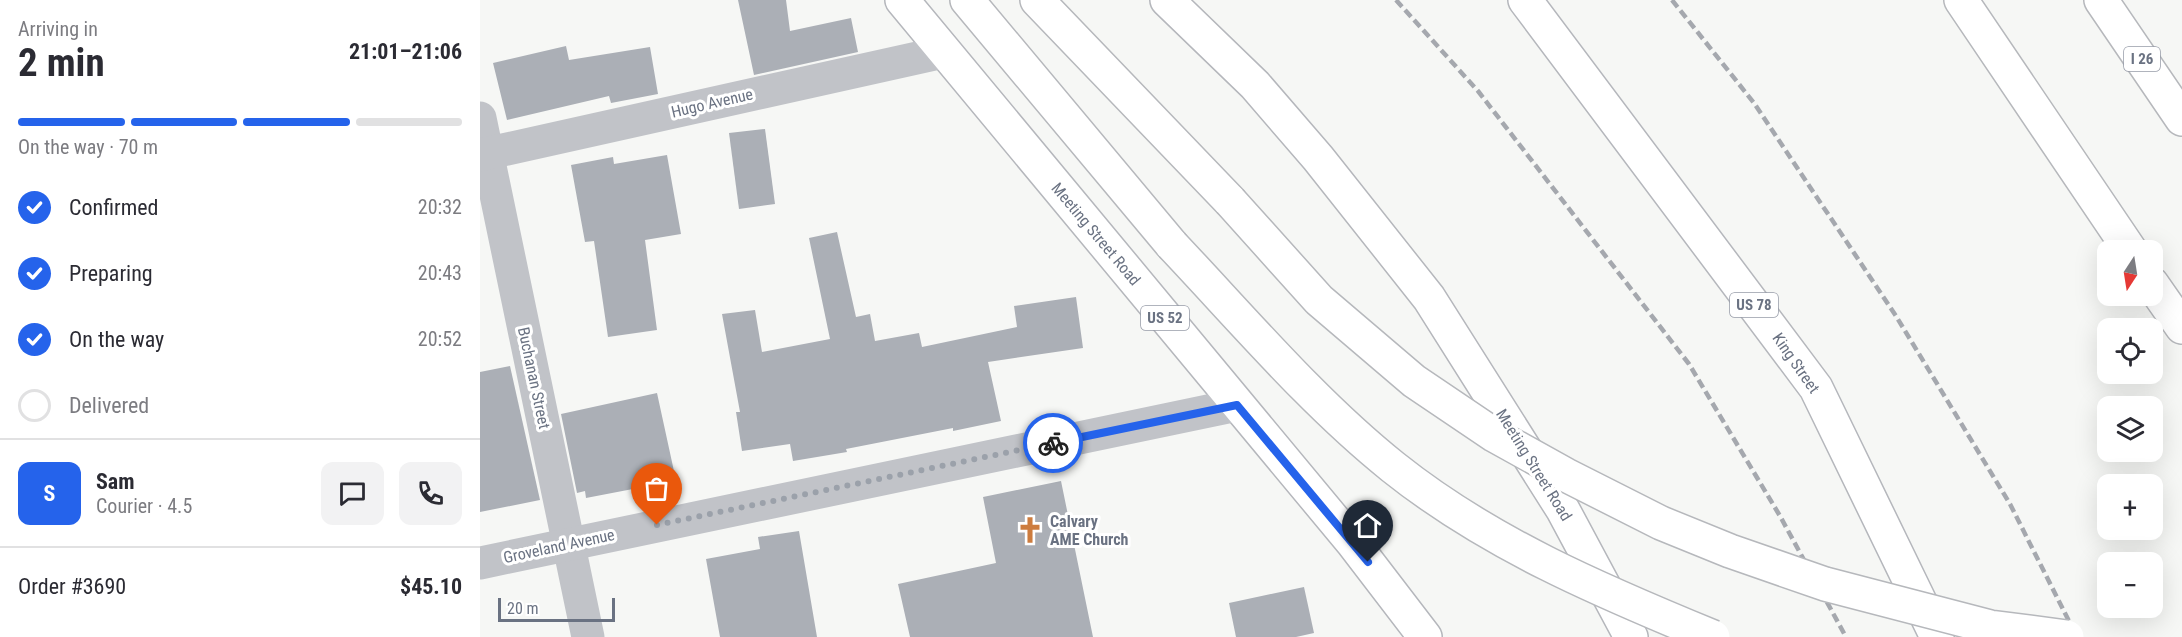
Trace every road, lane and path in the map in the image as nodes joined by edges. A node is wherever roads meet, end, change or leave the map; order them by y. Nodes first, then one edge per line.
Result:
1 (902, 0) edge
2 (967, 0) edge
3 (1037, 0) edge
4 (1167, 0) edge
5 (1526, 0) edge
6 (1961, 0) edge
7 (2101, 0) edge
8 (944, 51) junction
9 (480, 118) edge
10 (2182, 119) edge
11 (484, 154) edge
12 (2123, 240) edge
13 (2163, 300) edge
14 (2182, 327) edge
15 (1237, 405) junction
16 (568, 544) junction
17 (480, 562) edge
18 (588, 637) edge
19 (1425, 637) edge
20 (1631, 637) edge
21 (1713, 637) edge
22 (1937, 637) edge
23 (2067, 637) edge

1 - 8 main road, Meeting Street Road / US 52
2 - 21 main road, bridge
3 - 23 main road, bridge
4 - 20 main road, Meeting Street Road
5 - 22 main road, King Street / US 78
6 - 12 main road
7 - 10 main road, I 26
8 - 11 street, Hugo Avenue
8 - 15 main road, Meeting Street Road / US 52
9 - 11 street, Buchanan Street
11 - 16 street, Buchanan Street
13 - 14 main road
15 - 16 street, Groveland Avenue
15 - 19 main road, Meeting Street Road / US 52
16 - 17 street, Groveland Avenue
16 - 18 street, Buchanan Street

